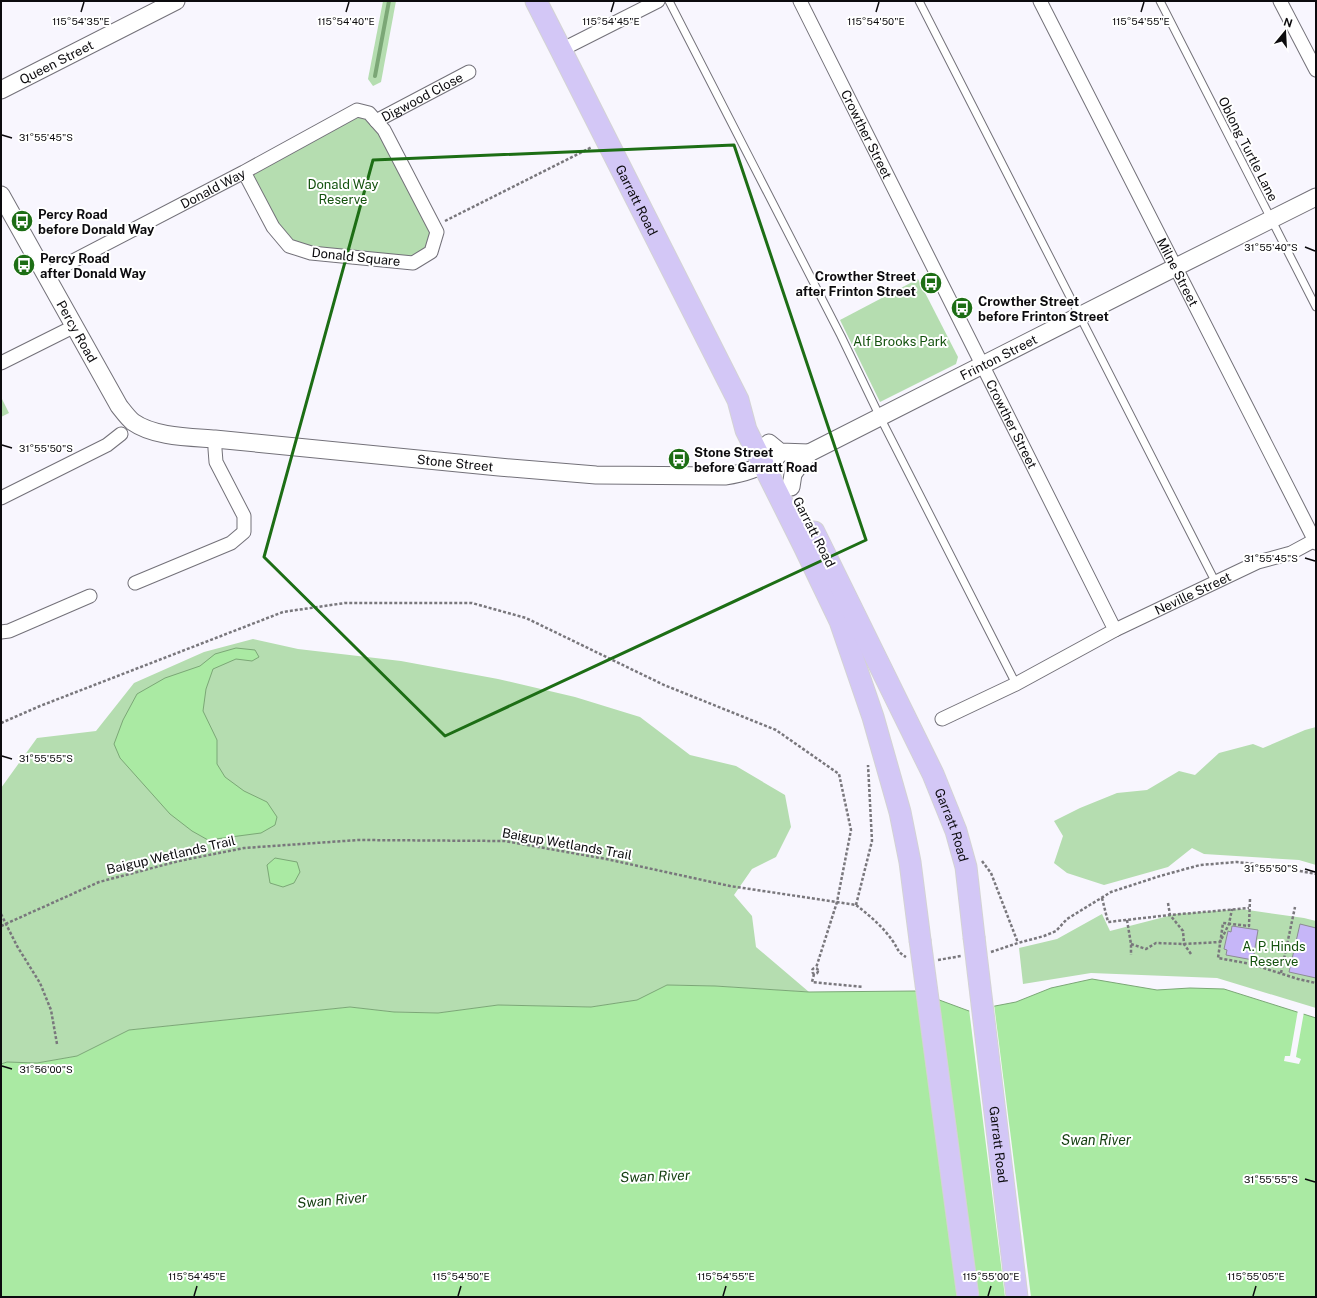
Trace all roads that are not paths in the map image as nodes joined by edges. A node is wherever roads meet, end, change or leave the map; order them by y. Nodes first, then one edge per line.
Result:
1 (176, 1) edge
2 (536, 1) edge
3 (658, 1) edge
4 (669, 1) edge
5 (800, 1) edge
6 (919, 1) edge
7 (1040, 1) edge
8 (1160, 1) edge
9 (1280, 1) edge
10 (562, 50) junction
11 (1316, 70) edge
12 (468, 72) dead end
13 (1, 90) edge
14 (376, 121) junction
15 (244, 172) junction
16 (1, 195) edge
17 (1316, 197) edge
18 (1271, 220) junction
19 (1176, 267) junction
20 (46, 275) junction
21 (1316, 307) edge
22 (1079, 316) junction
23 (75, 326) junction
24 (1, 363) edge
25 (982, 365) junction
26 (880, 417) junction
27 (127, 428) junction
28 (215, 439) junction
29 (809, 453) junction
30 (769, 455) junction
31 (791, 487) junction
32 (1, 498) edge
33 (1315, 542) edge
34 (135, 583) dead end
35 (1216, 583) junction
36 (90, 596) dead end
37 (1115, 630) junction
38 (1, 632) edge
39 (1016, 684) junction
40 (942, 719) dead end
41 (968, 1297) edge
42 (1017, 1297) edge

1 - 13 street, Queen Street
2 - 10 main road, Garratt Road
3 - 10 street
4 - 26 lane
5 - 25 street, Crowther Street
6 - 22 lane
7 - 19 street, Milne Street
8 - 18 lane, Oblong Turtle Lane
9 - 11 street
10 - 30 main road, Garratt Road
12 - 14 street, Digwood Close
14 - 15 street, Donald Way
14 - 15 street, Donald Square
15 - 20 street, Donald Way
16 - 20 street, Percy Road
17 - 18 street, Frinton Street
18 - 19 street, Frinton Street
18 - 21 lane, Oblong Turtle Lane
19 - 22 street, Frinton Street
19 - 33 street, Milne Street
20 - 23 street, Percy Road
22 - 25 street, Frinton Street
22 - 35 lane
23 - 24 street
23 - 27 street, Percy Road
25 - 26 street, Frinton Street
25 - 37 street, Crowther Street
26 - 29 street, Frinton Street
26 - 39 lane
27 - 28 street, Stone Street
27 - 32 street
28 - 30 street, Stone Street
28 - 34 street
29 - 30 street, Frinton Street
29 - 31 street, Frinton Street
30 - 31 main road, Garratt Road
30 - 41 main road, Garratt Road, bridge
31 - 42 main road, Garratt Road, bridge
33 - 35 street, Neville Street
35 - 37 street, Neville Street
36 - 38 street
37 - 39 street
39 - 40 street

